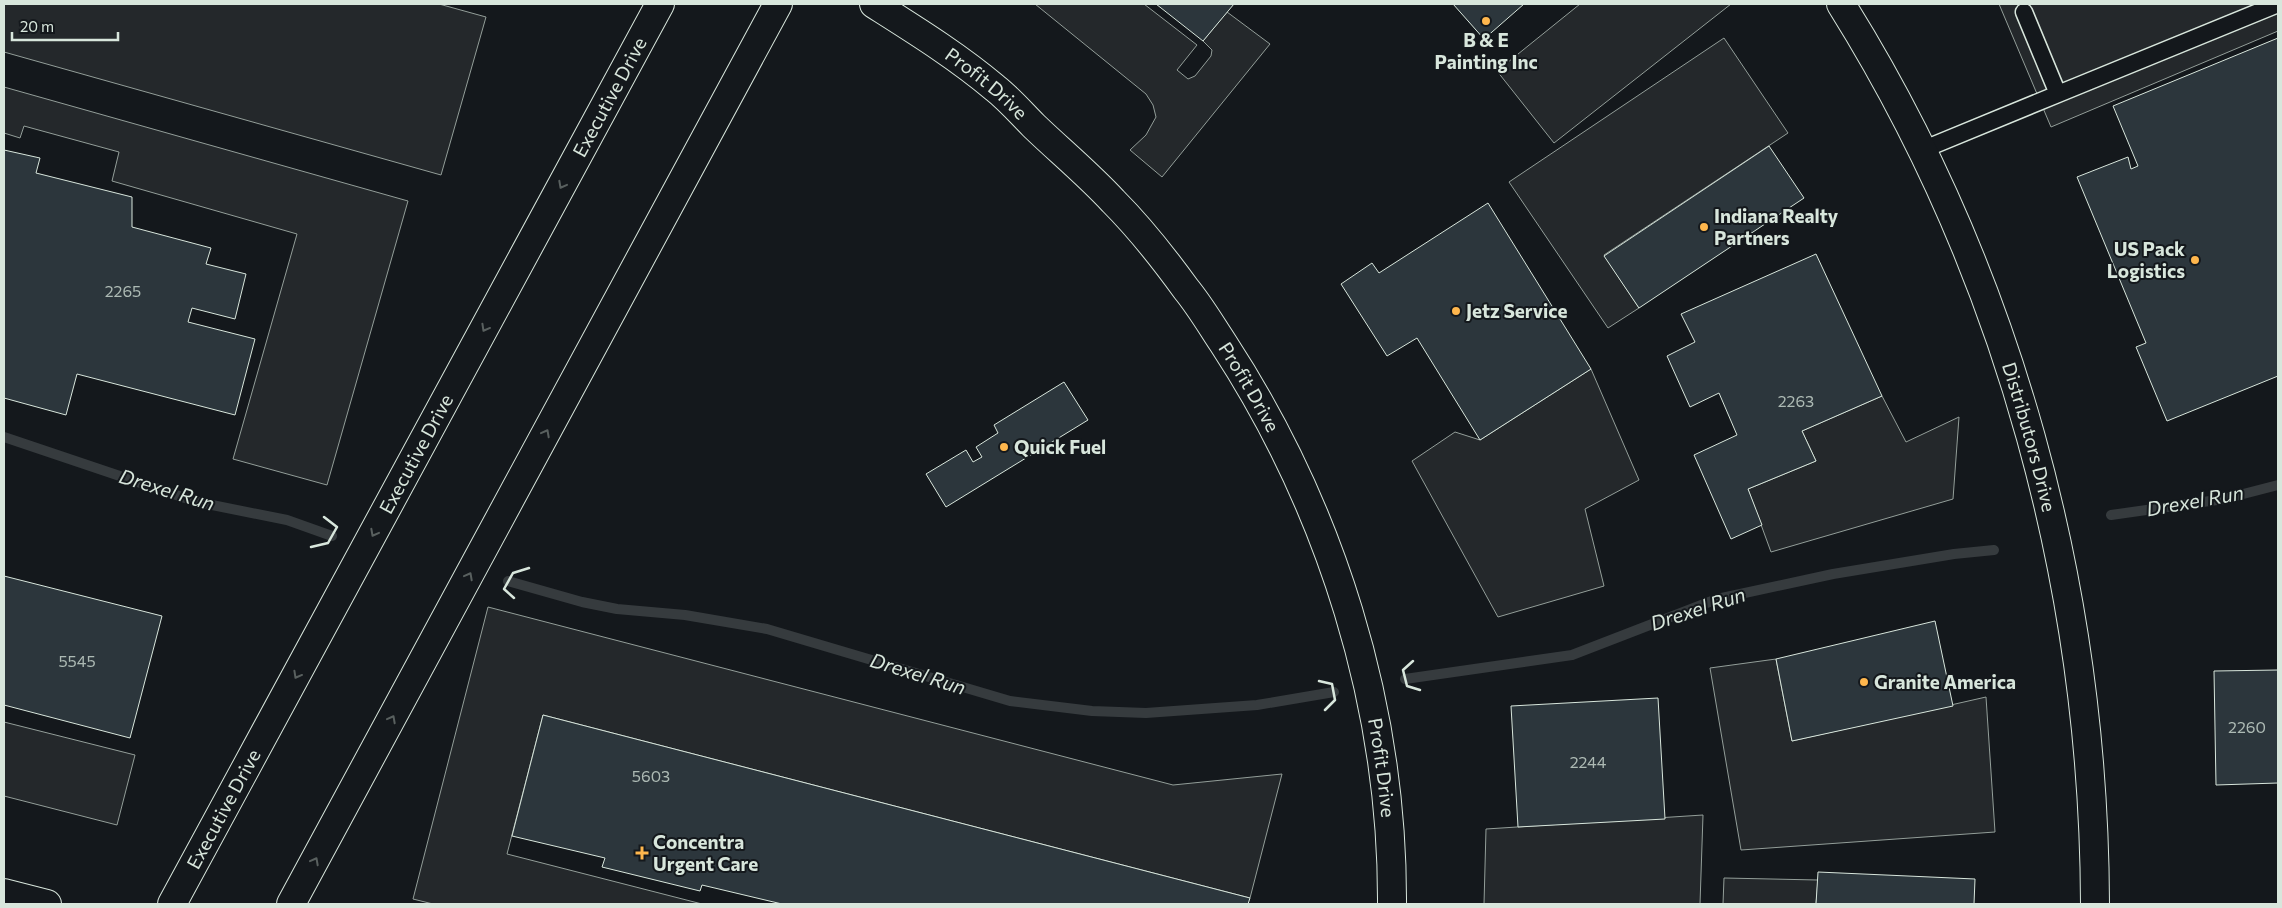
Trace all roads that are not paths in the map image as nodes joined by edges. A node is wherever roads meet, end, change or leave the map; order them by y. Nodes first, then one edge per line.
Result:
1 (660, 4) edge
2 (778, 4) edge
3 (874, 4) edge
4 (1841, 4) edge
5 (2278, 4) edge
6 (2024, 12) dead end
7 (2058, 94) junction
8 (1922, 150) junction
9 (4, 893) edge
10 (47, 904) edge
11 (172, 904) edge
12 (291, 904) edge
13 (1392, 904) edge
14 (2095, 904) edge

1 -> 11 street, Executive Drive
12 -> 2 street
3 - 13 street, Profit Drive
4 - 8 street, Distributors Drive
5 - 7 lane
6 - 7 lane
7 - 8 lane
8 - 14 street, Distributors Drive
9 - 10 street

